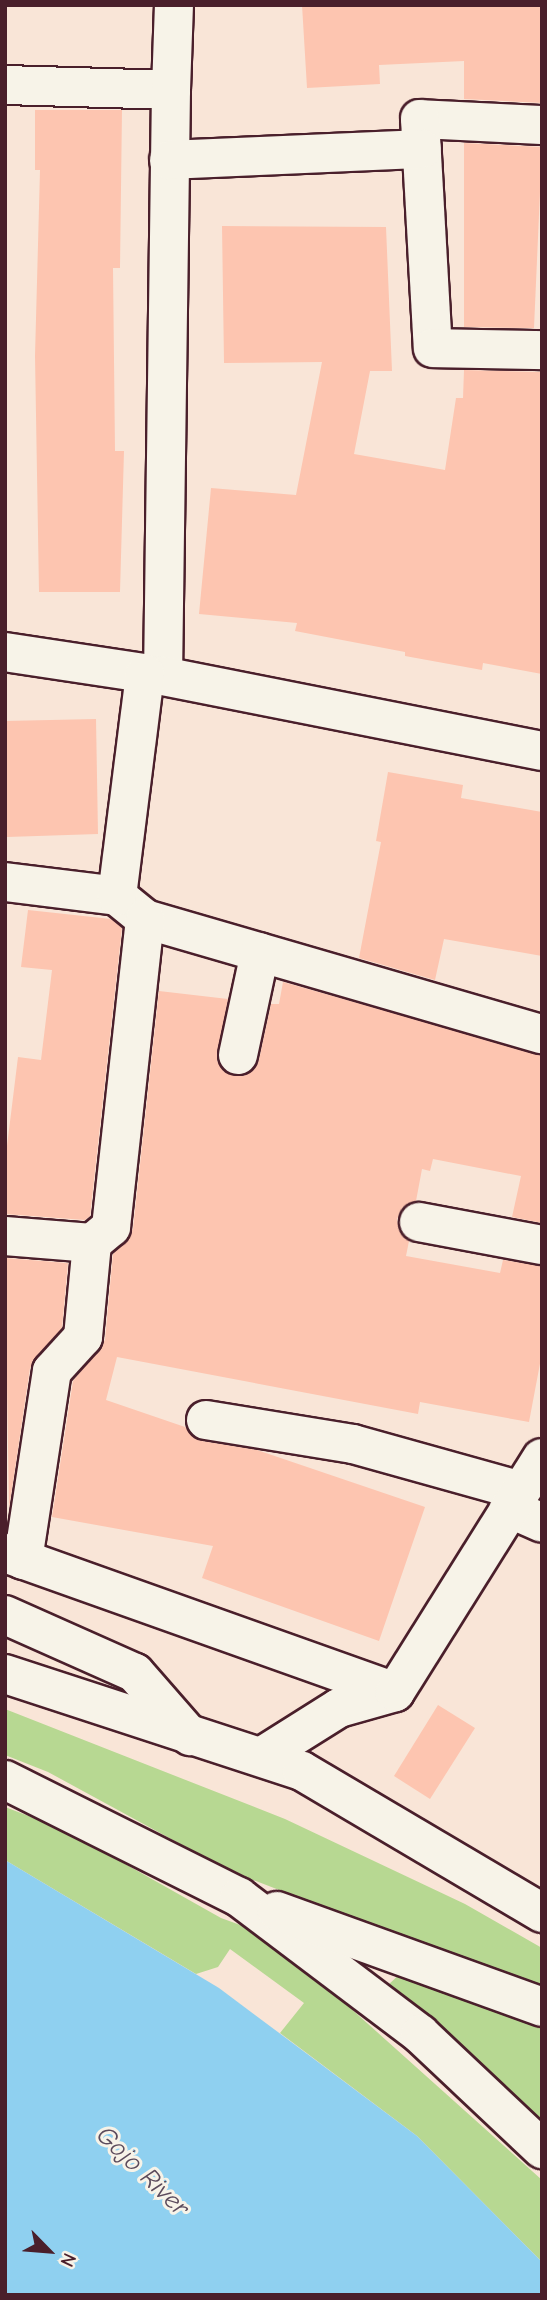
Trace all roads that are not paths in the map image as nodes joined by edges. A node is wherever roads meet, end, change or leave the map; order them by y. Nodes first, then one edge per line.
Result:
1 (174, 5) edge
2 (5, 85) edge
3 (171, 90) junction
4 (542, 125) edge
5 (422, 149) junction
6 (169, 160) junction
7 (542, 350) edge
8 (5, 652) edge
9 (154, 675) junction
10 (542, 751) edge
11 (5, 882) edge
12 (131, 908) junction
13 (260, 952) junction
14 (542, 1034) edge
15 (238, 1055) dead end
16 (419, 1222) dead end
17 (5, 1236) edge
18 (92, 1243) junction
19 (542, 1245) edge
20 (206, 1420) dead end
21 (542, 1458) edge
22 (524, 1507) edge
23 (14, 1557) edge
24 (5, 1615) edge
25 (5, 1674) edge
26 (395, 1692) junction
27 (192, 1738) junction
28 (264, 1755) junction
29 (5, 1780) edge
30 (239, 1898) junction
31 (542, 1913) edge
32 (542, 2007) edge
33 (542, 2149) edge

1 - 3 street
2 - 3 street
3 - 6 street
4 - 5 street
5 - 6 street
5 - 7 street
6 - 9 street
8 - 9 street
9 - 10 street
9 - 12 street
11 - 12 street
12 - 13 street
12 - 18 street
13 - 14 street
13 - 15 street
16 - 19 street
17 - 18 street
18 - 23 street
20 - 22 street
21 - 22 street
22 - 26 street
23 - 26 street
24 - 27 street
25 - 27 street
26 - 28 street
27 - 28 street
28 - 31 street
29 - 30 street
30 - 32 street
30 - 33 street

